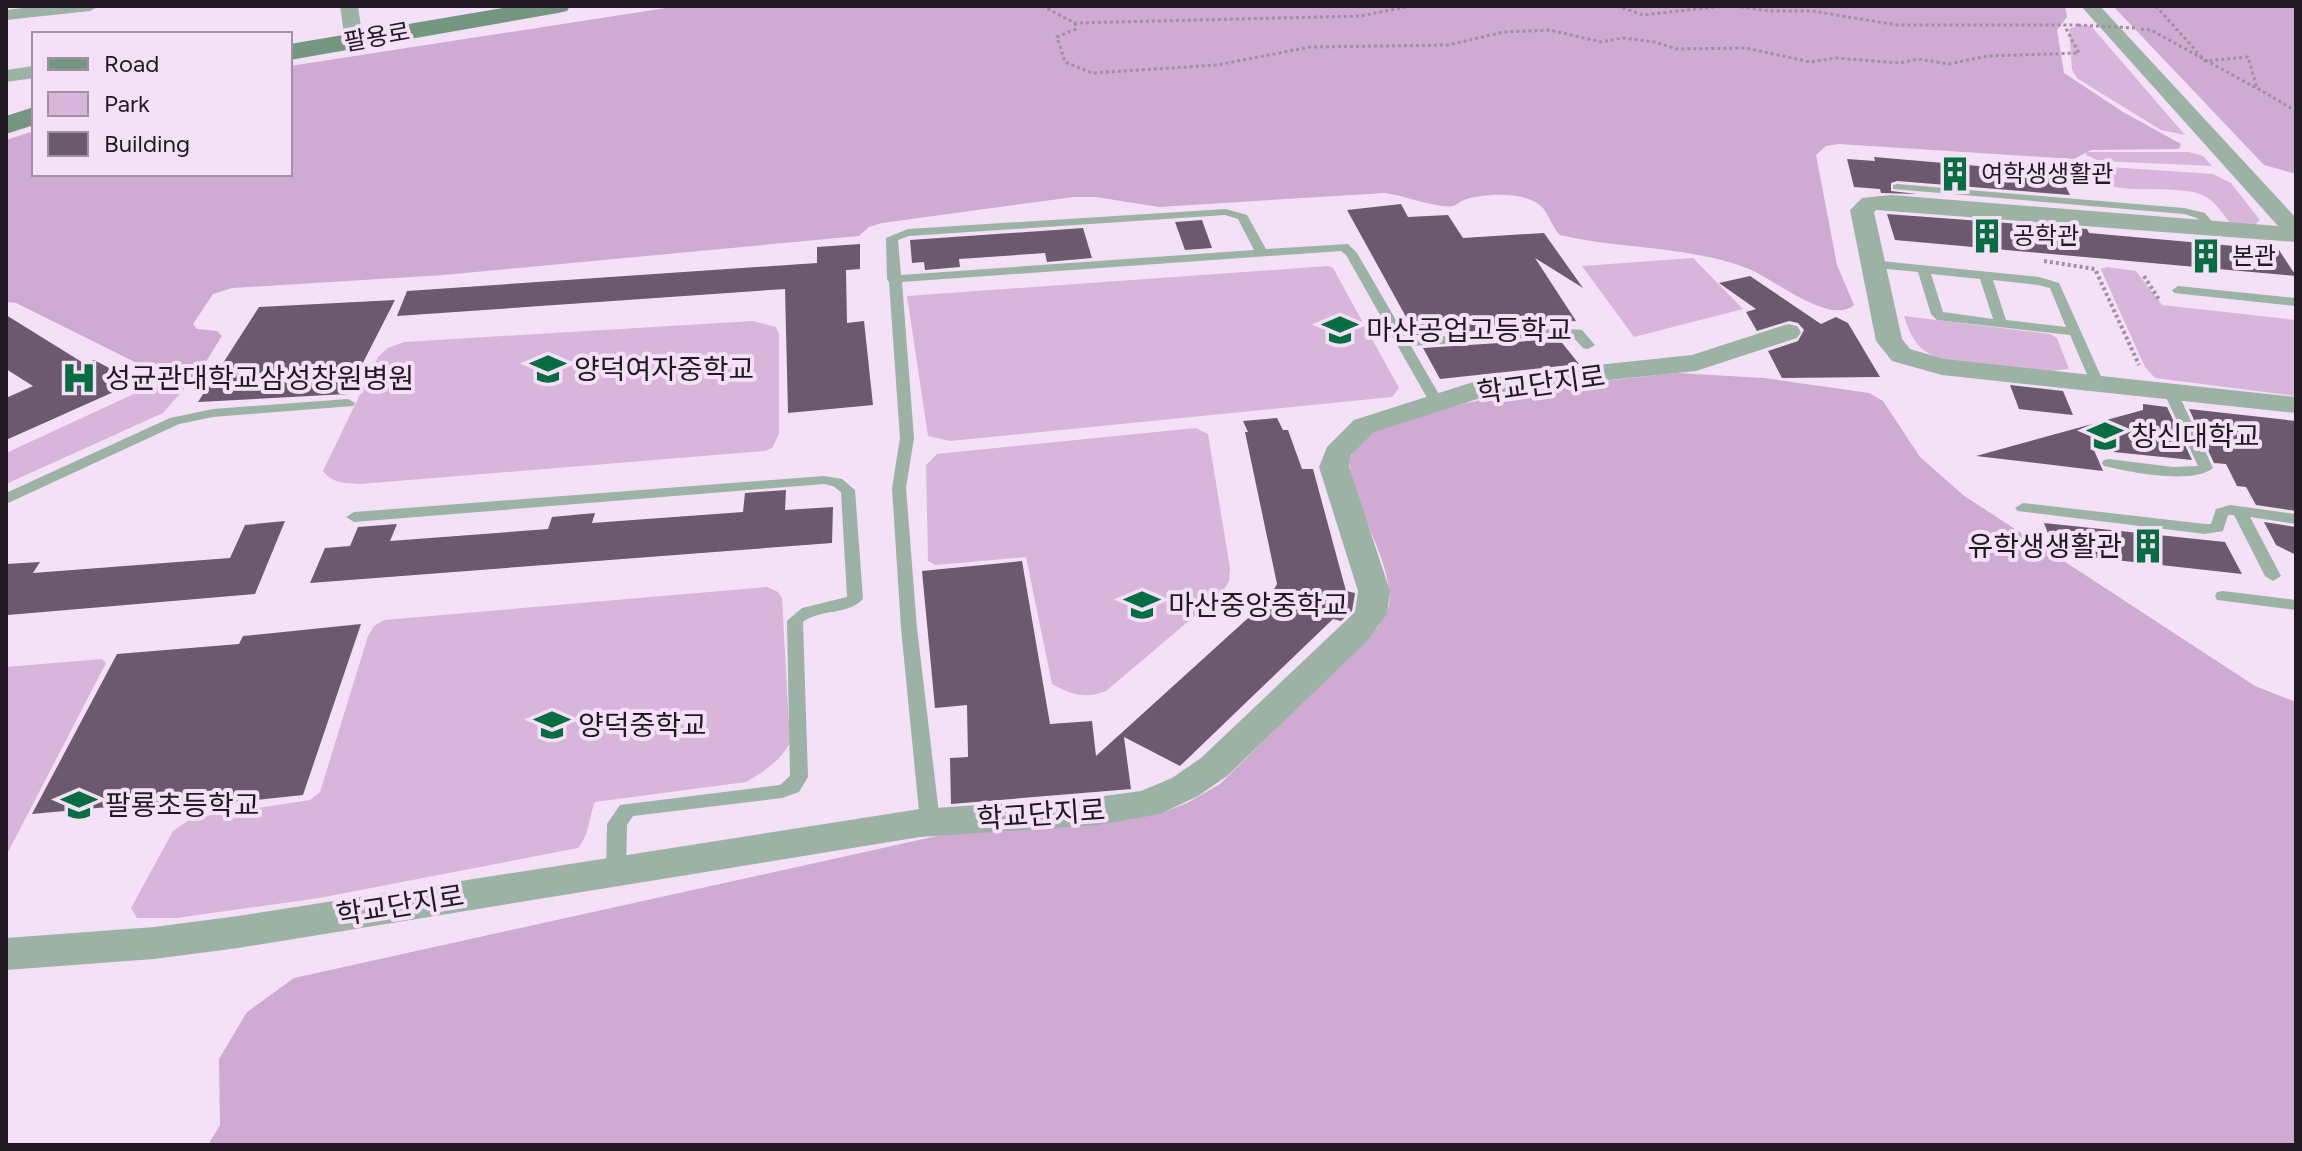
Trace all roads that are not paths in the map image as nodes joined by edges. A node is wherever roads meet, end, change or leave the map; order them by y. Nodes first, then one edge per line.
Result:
1 (90, 6) edge
2 (349, 6) edge
3 (558, 6) edge
4 (2090, 6) edge
5 (6, 15) edge
6 (354, 41) junction
7 (292, 52) edge
8 (32, 72) edge
9 (6, 76) edge
10 (32, 117) edge
11 (6, 125) edge
12 (1897, 187) dead end
13 (2212, 229) junction
14 (2296, 234) edge
15 (1261, 251) junction
16 (1871, 264) junction
17 (1923, 269) junction
18 (1985, 275) junction
19 (893, 279) junction
20 (2178, 290) dead end
21 (2296, 302) edge
22 (2001, 324) junction
23 (1788, 332) dead end
24 (2075, 332) junction
25 (1403, 343) junction
26 (1588, 345) dead end
27 (2097, 383) junction
28 (2170, 391) junction
29 (348, 403) dead end
30 (1437, 403) junction
31 (2296, 405) edge
32 (2109, 463) dead end
33 (6, 499) edge
34 (2023, 508) dead end
35 (2240, 512) junction
36 (354, 517) dead end
37 (2296, 519) edge
38 (2273, 576) dead end
39 (2223, 596) dead end
40 (2296, 605) edge
41 (930, 822) junction
42 (616, 871) junction
43 (6, 954) edge

1 - 5 street
2 - 6 street
3 - 6 main road, 팔용로
4 - 14 street
6 - 7 main road, 팔용로
8 - 9 street
10 - 11 main road
12 - 13 lane
13 - 14 street
13 - 16 street
15 - 19 lane
15 - 19 lane
15 - 25 lane
16 - 17 lane
16 - 27 street
17 - 18 lane
17 - 22 lane
18 - 22 lane
18 - 24 lane
19 - 41 lane
20 - 21 lane
22 - 24 lane
23 - 30 street, 학교단지로
24 - 27 lane
25 - 26 lane
25 - 30 lane
27 - 28 street
28 - 31 street
28 - 32 lane
29 - 33 lane
30 - 41 street, 학교단지로
34 - 35 lane
35 - 37 lane
35 - 38 lane
36 - 42 lane
39 - 40 lane
41 - 42 street, 학교단지로
42 - 43 street, 학교단지로

